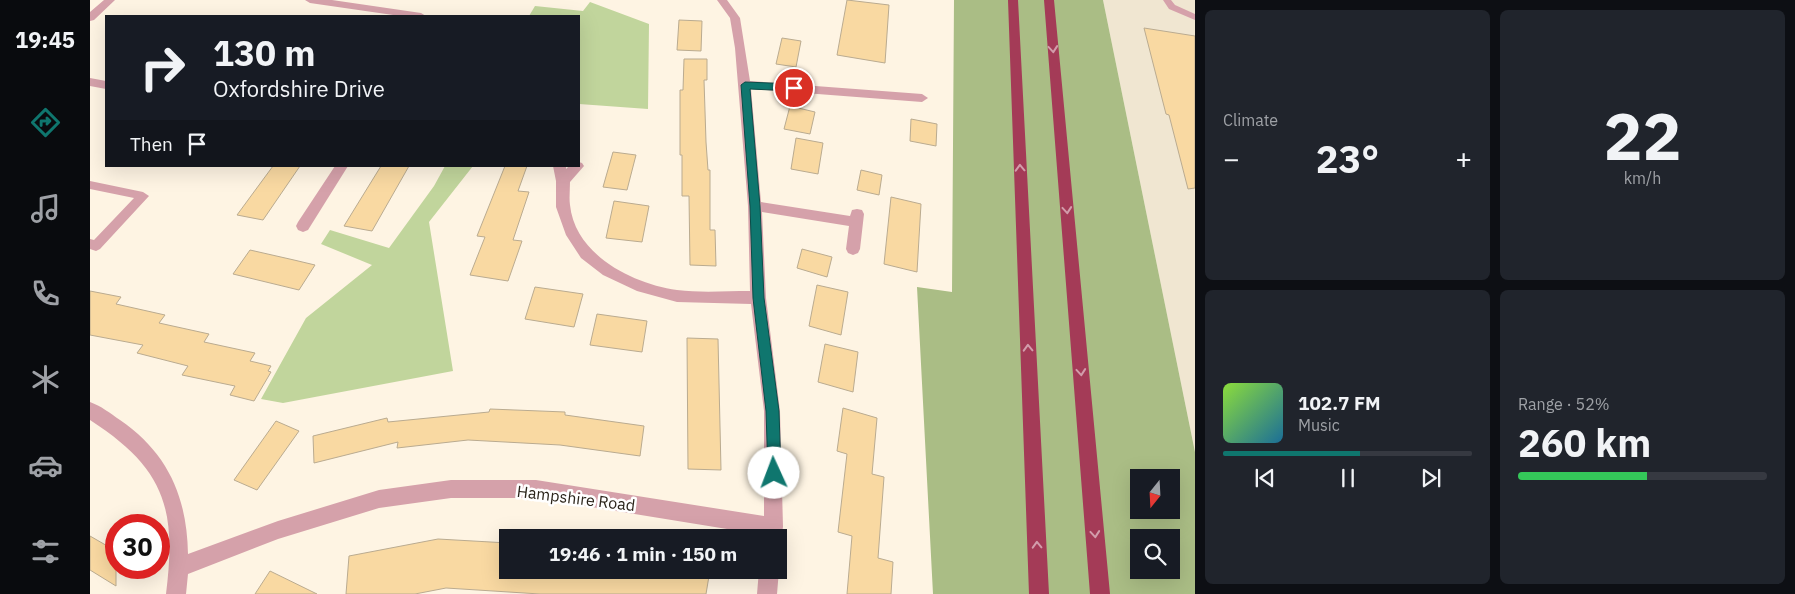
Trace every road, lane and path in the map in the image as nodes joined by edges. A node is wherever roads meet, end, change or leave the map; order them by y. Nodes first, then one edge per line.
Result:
1 (110, 0) edge
2 (310, 0) edge
3 (722, 0) edge
4 (1013, 0) edge
5 (1049, 0) edge
6 (1167, 0) edge
7 (414, 15) edge
8 (1195, 17) edge
9 (90, 18) edge
10 (90, 82) edge
11 (105, 85) edge
12 (745, 85) junction
13 (922, 98) dead end
14 (341, 167) edge
15 (558, 167) edge
16 (577, 167) edge
17 (563, 181) junction
18 (90, 185) edge
19 (755, 206) junction
20 (304, 226) dead end
21 (90, 244) edge
22 (853, 250) dead end
23 (758, 298) junction
24 (90, 410) edge
25 (756, 529) edge
26 (773, 529) edge
27 (180, 567) junction
28 (769, 579) edge
29 (176, 594) edge
30 (767, 594) edge
31 (1039, 594) edge
32 (1100, 594) edge

1 - 9 street
2 - 7 street
3 - 12 street
31 -> 4 highway
5 -> 32 highway
6 - 8 lane
10 - 11 street
12 - 13 street
12 - 19 street
14 - 20 street
15 - 17 street
16 - 17 street
17 - 23 street
18 - 21 lane
19 - 22 street
19 - 23 street
23 - 26 street
24 - 27 street
25 - 27 street, Hampshire Road
27 - 29 street
28 - 30 street

